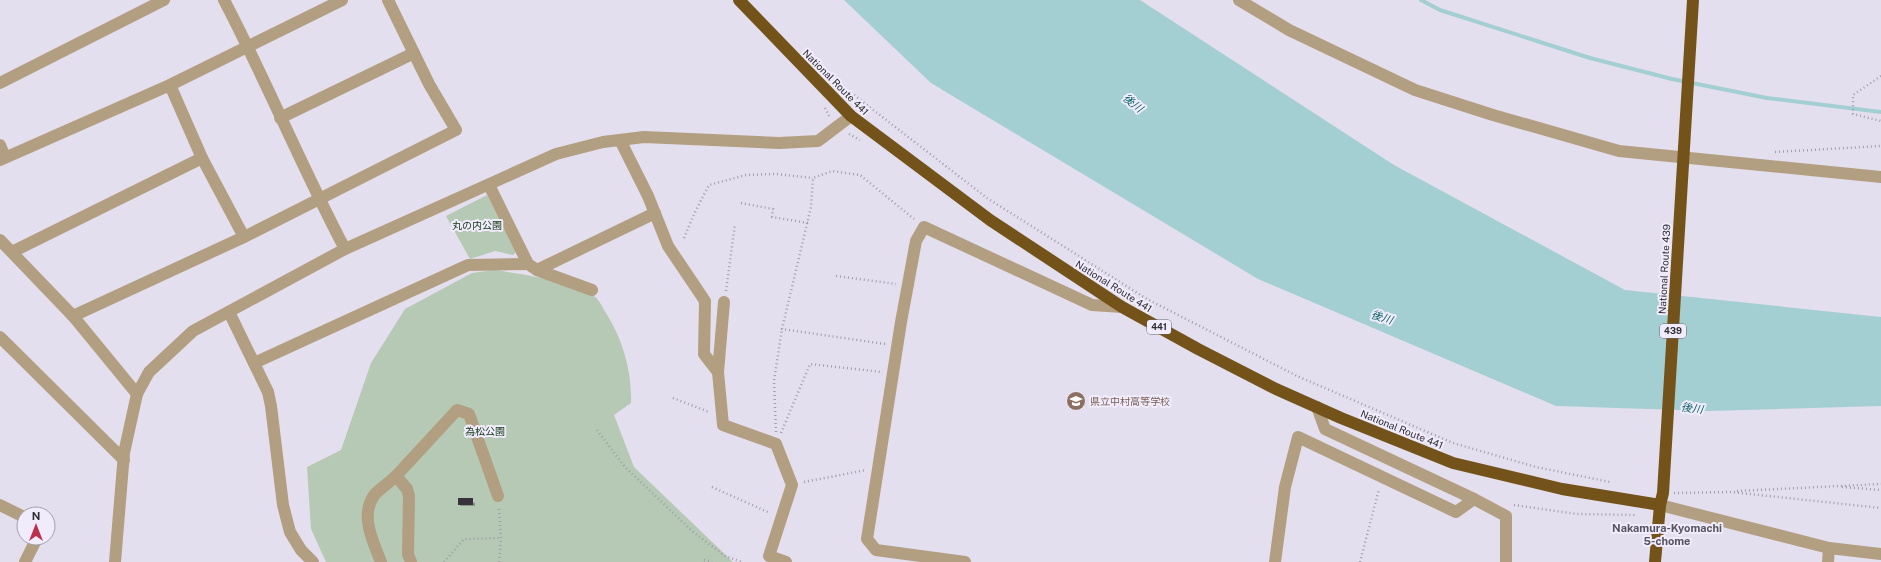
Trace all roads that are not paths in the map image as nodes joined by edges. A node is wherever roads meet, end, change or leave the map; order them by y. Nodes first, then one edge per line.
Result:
1 (164, 0) edge
2 (224, 0) edge
3 (342, 0) edge
4 (388, 0) edge
5 (739, 0) edge
6 (1239, 0) edge
7 (1693, 0) edge
8 (248, 46) junction
9 (414, 53) junction
10 (0, 83) edge
11 (170, 85) junction
12 (851, 116) junction
13 (280, 118) junction
14 (620, 140) junction
15 (0, 145) edge
16 (202, 158) junction
17 (3, 159) edge
18 (1683, 164) junction
19 (1881, 177) edge
20 (489, 185) junction
21 (318, 199) junction
22 (655, 213) junction
23 (244, 237) junction
24 (1, 242) edge
25 (345, 250) junction
26 (12, 252) junction
27 (532, 267) junction
28 (592, 290) dead end
29 (724, 302) road end
30 (1122, 307) junction
31 (229, 312) junction
32 (73, 316) junction
33 (0, 337) edge
34 (254, 364) junction
35 (718, 372) junction
36 (137, 394) junction
37 (1318, 407) junction
38 (124, 460) junction
39 (396, 476) junction
40 (498, 496) road end
41 (1474, 499) junction
42 (1661, 499) junction
43 (0, 505) edge
44 (16, 513) edge
45 (33, 546) edge
46 (1829, 548) junction
47 (1881, 554) edge
48 (112, 561) edge
49 (25, 562) edge
50 (312, 562) edge
51 (381, 562) edge
52 (411, 562) edge
53 (786, 562) edge
54 (965, 562) edge
55 (1275, 562) edge
56 (1506, 562) edge
57 (1655, 562) edge
58 (1828, 562) edge

1 - 10 street
2 - 8 street
3 - 8 street
4 - 9 street
5 - 12 highway, National Route 441 / 441
6 - 18 street
7 - 18 highway, National Route 439 / 439
8 - 11 street
8 - 13 street
9 - 13 street
9 - 21 street
11 - 16 street
11 - 17 street
12 - 14 street
12 - 30 highway, National Route 441 / 441
13 - 21 street
14 - 20 street
14 - 22 street
15 - 17 street
16 - 23 street
16 - 26 street
18 - 19 street
18 - 42 highway, National Route 439 / 439
20 - 25 street
20 - 27 street
21 - 23 street
21 - 25 street
22 - 27 street
22 - 35 street
23 - 32 street
24 - 26 street
25 - 31 street
26 - 32 street
27 - 28 street
27 - 34 street
29 - 35 street
30 - 37 highway, National Route 441 / 441
30 - 54 street
31 - 34 street
31 - 36 street
32 - 36 street
33 - 38 street
34 - 50 street
35 - 53 street
36 - 38 street
37 - 41 street
37 - 42 highway, National Route 441 / 441
38 - 48 street
39 - 40 street
39 - 51 street
39 - 52 street
41 - 55 street
41 - 56 street
42 - 46 street
42 - 57 highway, National Route 439 / 439
43 - 44 street
45 - 49 street
46 - 47 street
46 - 58 street

